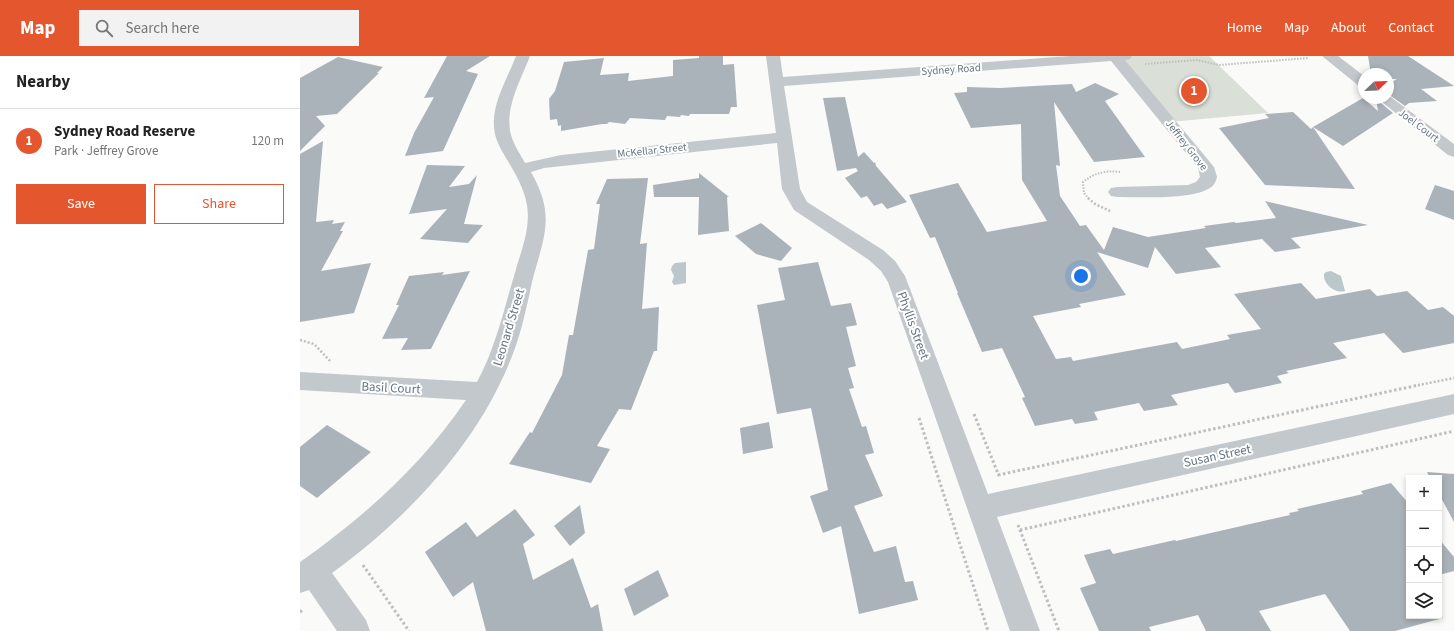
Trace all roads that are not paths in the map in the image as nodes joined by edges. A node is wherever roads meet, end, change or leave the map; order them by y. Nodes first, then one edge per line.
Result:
1 (523, 56) edge
2 (772, 56) edge
3 (1120, 56) edge
4 (1322, 57) edge
5 (1358, 79) edge
6 (777, 82) junction
7 (1392, 104) edge
8 (784, 137) junction
9 (1454, 152) edge
10 (521, 170) junction
11 (1117, 192) dead end
12 (300, 381) edge
13 (483, 392) junction
14 (1454, 404) edge
15 (980, 508) junction
16 (306, 575) edge
17 (355, 631) edge
18 (1025, 631) edge

1 - 10 street, Leonard Street
2 - 6 street, Phyllis Street
3 - 6 street, Sydney Road
3 - 11 street, Jeffrey Grove
4 - 5 street
6 - 8 street, Phyllis Street
7 - 9 street, Joel Court
8 - 10 street, McKellar Street
8 - 15 street, Phyllis Street
10 - 13 street, Leonard Street
12 - 13 street, Basil Court
13 - 16 street, Leonard Street
14 - 15 street, Susan Street
15 - 18 street, Phyllis Street
16 - 17 street

